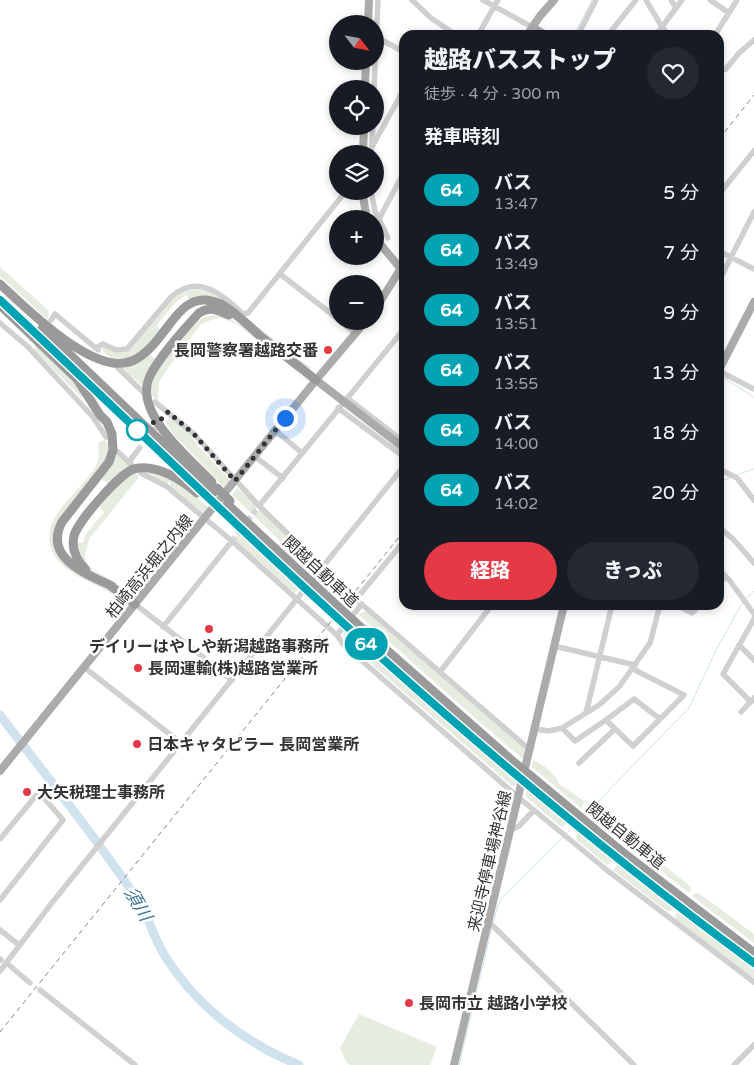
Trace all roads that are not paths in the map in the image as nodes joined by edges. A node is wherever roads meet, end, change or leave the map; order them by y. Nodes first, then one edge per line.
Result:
1 (369, 0) edge
2 (378, 0) edge
3 (412, 0) edge
4 (482, 0) edge
5 (498, 0) edge
6 (554, 0) edge
7 (596, 0) edge
8 (636, 0) edge
9 (646, 0) edge
10 (671, 0) edge
11 (682, 0) edge
12 (710, 0) edge
13 (737, 0) edge
14 (493, 6) junction
15 (676, 8) junction
16 (729, 13) junction
17 (368, 15) edge
18 (377, 15) edge
19 (532, 27) junction
20 (662, 27) junction
21 (449, 30) edge
22 (481, 30) edge
23 (530, 30) edge
24 (537, 30) edge
25 (581, 30) edge
26 (612, 30) edge
27 (660, 30) edge
28 (665, 30) edge
29 (717, 30) edge
30 (754, 40) edge
31 (384, 41) edge
32 (399, 49) edge
33 (724, 70) edge
34 (399, 98) edge
35 (373, 145) edge
36 (754, 151) edge
37 (399, 181) edge
38 (724, 189) edge
39 (339, 200) edge
40 (384, 210) edge
41 (754, 212) edge
42 (384, 230) edge
43 (388, 238) dead end
44 (384, 250) edge
45 (724, 254) edge
46 (731, 258) junction
47 (399, 264) edge
48 (754, 269) edge
49 (724, 271) edge
50 (280, 274) junction
51 (399, 274) edge
52 (0, 284) edge
53 (0, 288) edge
54 (384, 296) edge
55 (0, 300) edge
56 (754, 302) edge
57 (0, 305) edge
58 (329, 312) edge
59 (51, 320) dead end
60 (0, 323) edge
61 (351, 330) edge
62 (359, 330) edge
63 (259, 334) junction
64 (356, 334) junction
65 (399, 334) edge
66 (34, 341) dead end
67 (28, 347) junction
68 (724, 361) edge
69 (118, 368) dead end
70 (724, 374) edge
71 (316, 380) junction
72 (754, 389) edge
73 (143, 392) dead end
74 (155, 402) dead end
75 (343, 403) junction
76 (168, 412) junction
77 (163, 418) tunnel mouth
78 (275, 430) junction
79 (106, 437) dead end
80 (399, 439) edge
81 (399, 444) edge
82 (138, 450) tunnel mouth
83 (118, 452) dead end
84 (302, 453) junction
85 (399, 453) edge
86 (254, 456) junction
87 (399, 472) edge
88 (724, 472) edge
89 (141, 473) dead end
90 (282, 478) junction
91 (235, 481) junction
92 (212, 495) junction
93 (754, 500) edge
94 (259, 506) junction
95 (225, 507) junction
96 (204, 518) junction
97 (724, 531) edge
98 (232, 541) junction
99 (399, 547) edge
100 (754, 563) edge
101 (323, 567) junction
102 (725, 577) edge
103 (302, 580) junction
104 (112, 586) junction
105 (296, 599) junction
106 (135, 604) junction
107 (361, 605) junction
108 (488, 610) edge
109 (563, 610) edge
110 (611, 610) edge
111 (659, 610) edge
112 (754, 614) edge
113 (754, 619) edge
114 (163, 626) junction
115 (337, 635) junction
116 (739, 645) junction
117 (554, 646) junction
118 (600, 657) junction
119 (754, 660) edge
120 (634, 667) junction
121 (85, 668) junction
122 (440, 672) junction
123 (232, 680) junction
124 (752, 700) edge
125 (741, 712) dead end
126 (586, 713) junction
127 (660, 719) junction
128 (606, 720) junction
129 (535, 728) junction
130 (562, 728) junction
131 (615, 729) junction
132 (181, 743) junction
133 (530, 750) junction
134 (579, 764) dead end
135 (0, 771) edge
136 (518, 797) junction
137 (534, 810) junction
138 (588, 829) junction
139 (511, 830) junction
140 (0, 839) edge
141 (0, 900) edge
142 (489, 922) junction
143 (0, 930) edge
144 (19, 945) junction
145 (754, 953) edge
146 (754, 963) edge
147 (10, 966) dead end
148 (0, 971) edge
149 (30, 982) dead end
150 (754, 982) edge
151 (40, 990) dead end
152 (754, 1044) edge
153 (135, 1065) edge
154 (454, 1065) edge
155 (634, 1065) edge
156 (734, 1065) edge

1 - 17 main road
2 - 18 street
3 - 21 street
4 - 14 street
5 - 14 street
6 - 19 main road
7 - 25 street
8 - 26 street
9 - 20 street
10 - 15 street
11 - 15 street
12 - 16 street
13 - 16 street
14 - 19 street
14 - 22 street
15 - 20 street
16 - 29 street
19 - 23 main road
19 - 24 main road
20 - 27 street
20 - 28 street
30 - 33 street
31 - 32 street
34 - 35 street
36 - 38 street
37 - 40 street
39 - 50 street
41 - 46 street
42 - 43 street
44 - 47 main road
45 - 46 street
46 - 48 street
46 - 49 street
50 - 58 street
50 - 59 street
51 - 54 main road
52 - 63 highway
53 - 92 highway
55 - 92 highway
56 - 68 main road
57 - 104 highway
60 - 67 street
61 - 64 street
62 - 64 main road, 柏崎高浜堀之内線
63 - 71 highway
63 - 92 highway
64 - 71 main road, 柏崎高浜堀之内線
65 - 75 street
66 - 67 street
67 - 79 street
69 - 73 street
70 - 72 street
71 - 75 main road
71 - 78 main road, 柏崎高浜堀之内線
74 - 76 street
75 - 80 street
75 - 81 main road
75 - 84 street
75 - 85 street
76 - 77 street
76 - 91 street
78 - 84 street
78 - 86 main road, 柏崎高浜堀之内線
82 - 83 street
84 - 90 street
86 - 90 street
86 - 91 main road, 柏崎高浜堀之内線
87 - 101 street
88 - 93 street
89 - 96 street
90 - 94 street
91 - 94 street
91 - 96 main road, 柏崎高浜堀之内線
92 - 95 highway
92 - 95 highway, bridge
92 - 104 highway
94 - 101 street
95 - 103 highway, 関越自動車道
95 - 103 highway, 関越自動車道
96 - 98 street
96 - 106 main road, 柏崎高浜堀之内線
97 - 100 street
98 - 105 street
98 - 114 street
99 - 107 street
101 - 105 street
102 - 112 street
103 - 138 highway, 関越自動車道, bridge
104 - 106 highway
105 - 115 street
105 - 123 street
106 - 114 street
106 - 121 main road, 柏崎高浜堀之内線
107 - 115 street
107 - 122 street
108 - 122 street
109 - 117 main road, 来迎寺停車場神谷線
110 - 118 street
111 - 120 street
113 - 116 street
114 - 123 street
115 - 136 street
116 - 119 street
116 - 124 street
117 - 118 street
117 - 129 main road, 来迎寺停車場神谷線
118 - 120 street
118 - 126 street
120 - 126 street
120 - 127 street
121 - 132 street
121 - 135 main road, 柏崎高浜堀之内線
122 - 133 street
123 - 132 street
124 - 125 street
126 - 130 street
127 - 128 street
127 - 131 street
128 - 130 street
128 - 131 street
129 - 130 street
129 - 133 main road, 来迎寺停車場神谷線
131 - 134 street
132 - 144 street
133 - 136 main road, 来迎寺停車場神谷線
136 - 137 street
136 - 139 main road, 来迎寺停車場神谷線
137 - 139 street
137 - 150 street
138 - 145 highway, 関越自動車道
138 - 146 highway, 関越自動車道
139 - 142 main road, 来迎寺停車場神谷線
140 - 141 street
142 - 154 main road, 来迎寺停車場神谷線
142 - 155 street
143 - 144 street
144 - 148 street
147 - 149 street
151 - 153 street
152 - 156 street

